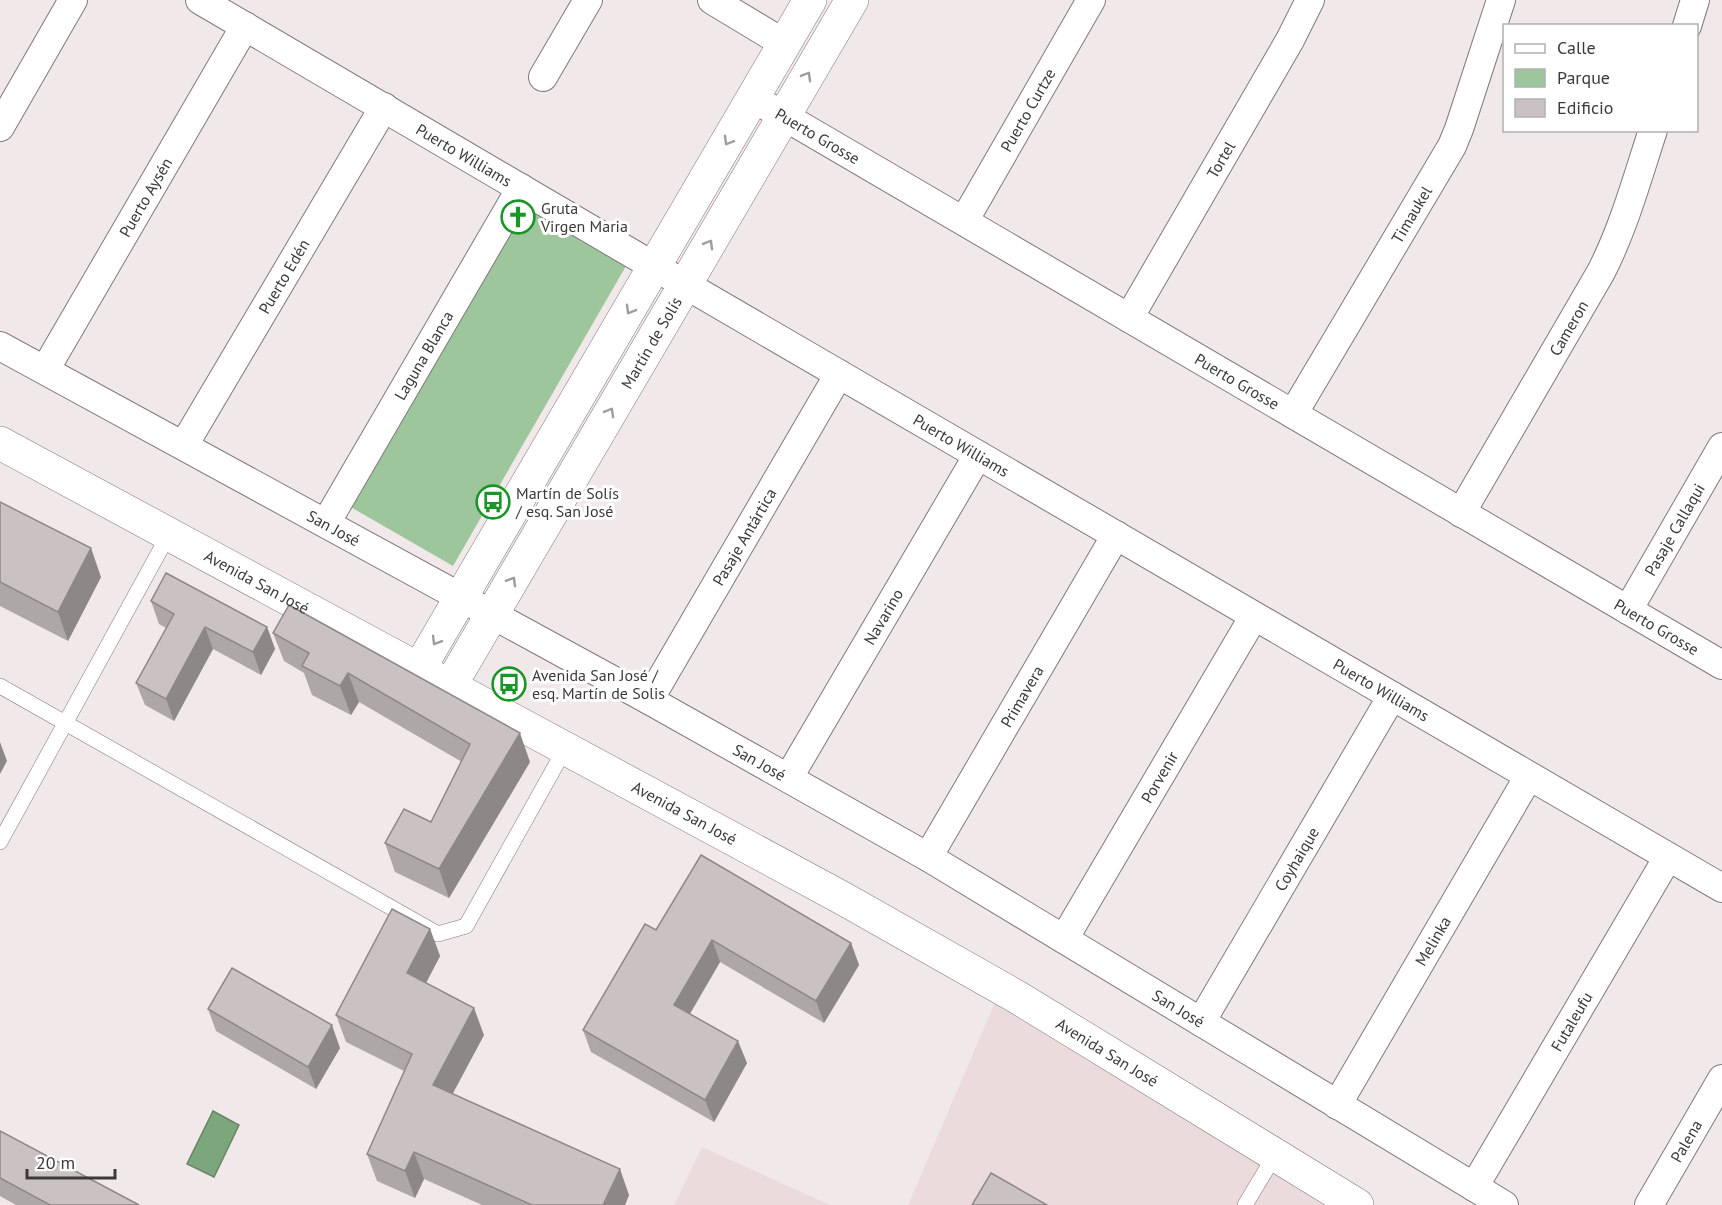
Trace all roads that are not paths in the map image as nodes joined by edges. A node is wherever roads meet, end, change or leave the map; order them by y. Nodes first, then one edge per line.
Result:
1 (73, 0) edge
2 (200, 0) edge
3 (588, 0) edge
4 (712, 0) edge
5 (810, 0) edge
6 (852, 0) edge
7 (1091, 0) edge
8 (1310, 0) edge
9 (1501, 0) edge
10 (1695, 0) edge
11 (1688, 24) edge
12 (245, 26) junction
13 (785, 44) junction
14 (543, 77) dead end
15 (753, 98) junction
16 (384, 107) junction
17 (784, 116) junction
18 (0, 127) edge
19 (1652, 132) edge
20 (521, 188) junction
21 (964, 221) junction
22 (655, 267) junction
23 (685, 284) junction
24 (1129, 318) junction
25 (0, 346) edge
26 (45, 370) junction
27 (839, 374) junction
28 (1293, 414) junction
29 (0, 443) edge
30 (184, 446) junction
31 (1722, 447) edge
32 (978, 455) junction
33 (1461, 513) junction
34 (326, 523) junction
35 (169, 534) junction
36 (1116, 535) junction
37 (462, 597) junction
38 (1628, 610) junction
39 (492, 614) junction
40 (1254, 616) junction
41 (1722, 665) edge
42 (419, 669) junction
43 (0, 686) edge
44 (450, 686) junction
45 (1392, 696) junction
46 (649, 700) junction
47 (65, 723) junction
48 (566, 747) junction
49 (1529, 776) junction
50 (789, 777) junction
51 (0, 842) edge
52 (928, 856) junction
53 (1668, 857) junction
54 (1722, 888) edge
55 (1064, 939) junction
56 (1202, 1022) junction
57 (1722, 1079) edge
58 (1337, 1105) junction
59 (1275, 1155) junction
60 (1474, 1187) junction
61 (1245, 1205) edge
62 (1357, 1205) edge
63 (1504, 1205) edge
64 (1649, 1205) edge

1 - 18 street
2 - 12 street, Puerto Williams
3 - 14 street
4 - 13 street
5 - 13 street
17 -> 6 street, Martín de Solís
7 - 21 street, Puerto Curtze
8 - 24 street, Tortel
9 - 28 street, Timaukel
10 - 11 street
12 - 16 street, Puerto Williams
12 - 26 street, Puerto Aysén
13 - 15 street
15 - 17 street, Puerto Grosse
15 -> 22 street
16 - 20 street, Puerto Williams
16 - 30 street, Puerto Edén
17 - 21 street, Puerto Grosse
23 -> 17 street, Martín de Solís
19 - 33 street, Cameron
20 - 22 street, Puerto Williams
20 - 34 street, Laguna Blanca
21 - 24 street, Puerto Grosse
22 - 23 street, Puerto Williams
22 -> 37 street
23 - 27 street, Puerto Williams
39 -> 23 street, Martín de Solís
24 - 28 street, Puerto Grosse
25 - 26 street, San José
26 - 30 street, San José
27 - 32 street, Puerto Williams
27 - 46 street, Pasaje Antártica
28 - 33 street, Puerto Grosse
29 - 35 street, Avenida San José
30 - 34 street, San José
31 - 38 street, Pasaje Callaqui
32 - 36 street, Puerto Williams
32 - 50 street, Navarino
33 - 38 street, Puerto Grosse
34 - 37 street, San José
35 - 42 street, Avenida San José
35 - 47 lane
36 - 40 street, Puerto Williams
36 - 52 street, Primavera
37 - 39 street, San José
37 -> 42 street
38 - 41 street, Puerto Grosse
39 - 44 street, Martín de Solís
39 - 46 street, San José
40 - 45 street, Puerto Williams
40 - 55 street, Porvenir
42 - 44 street, Avenida San José
43 - 47 lane
44 - 48 street, Avenida San José
45 - 49 street, Puerto Williams
45 - 56 street, Coyhaique
46 - 50 street, San José
47 - 48 lane
47 - 51 lane
48 - 59 street, Avenida San José
49 - 53 street, Puerto Williams
49 - 58 street, Melinka
50 - 52 street, San José
52 - 55 street, San José
53 - 54 street, Puerto Williams
53 - 60 street, Futaleufu
55 - 56 street, San José
56 - 58 street, San José
57 - 64 street, Palena
58 - 60 street, San José
59 - 61 lane
59 - 62 street, Avenida San José
60 - 63 street, San José

